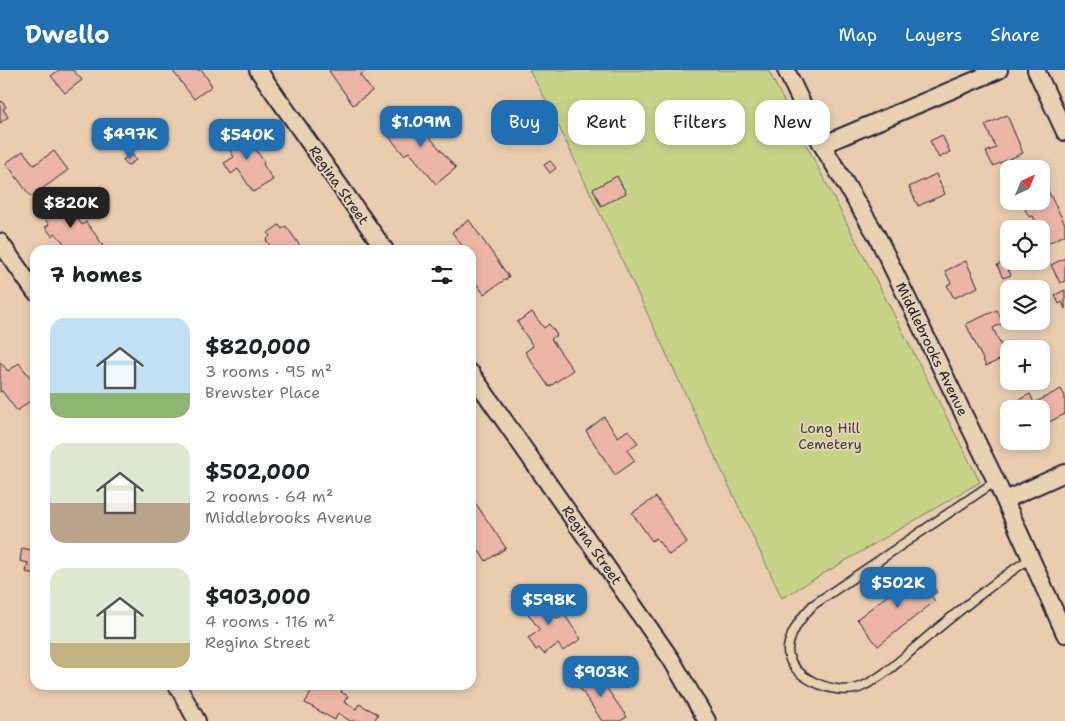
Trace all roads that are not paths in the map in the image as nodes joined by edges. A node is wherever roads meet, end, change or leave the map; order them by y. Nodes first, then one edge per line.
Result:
1 (258, 70) edge
2 (786, 70) edge
3 (999, 70) edge
4 (1036, 70) edge
5 (800, 100) edge
6 (1065, 132) edge
7 (830, 142) edge
8 (822, 145) edge
9 (0, 242) edge
10 (381, 245) edge
11 (30, 285) edge
12 (476, 380) edge
13 (1065, 473) edge
14 (996, 481) junction
15 (1005, 500) junction
16 (1031, 558) junction
17 (1065, 634) edge
18 (180, 690) edge
19 (197, 721) edge
20 (707, 721) edge

1 - 10 street, Regina Street
2 - 5 street, Middlebrooks Avenue
3 - 7 street
4 - 6 street
8 - 14 street, Middlebrooks Avenue
9 - 11 street
12 - 20 street, Regina Street
13 - 15 street
14 - 15 street, Middlebrooks Avenue
14 - 16 lane
15 - 16 street, Middlebrooks Avenue
16 - 17 street, Middlebrooks Avenue
18 - 19 street

